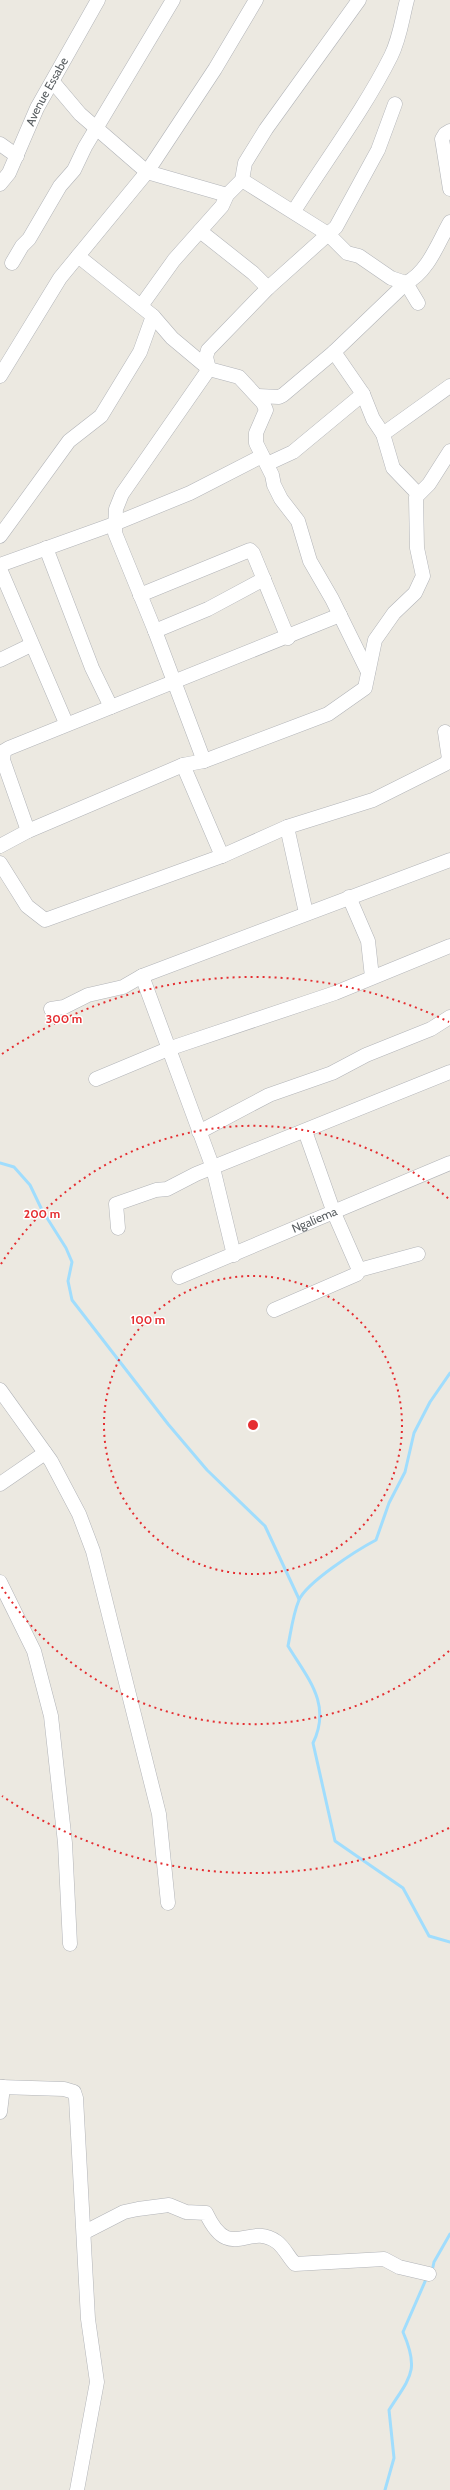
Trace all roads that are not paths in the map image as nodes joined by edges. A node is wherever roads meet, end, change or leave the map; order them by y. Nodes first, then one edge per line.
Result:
1 (98, 0) edge
2 (172, 0) edge
3 (256, 0) edge
4 (359, 0) edge
5 (407, 0) edge
6 (53, 82) junction
7 (395, 104) dead end
8 (96, 130) junction
9 (450, 131) edge
10 (0, 144) edge
11 (17, 156) junction
12 (147, 172) junction
13 (242, 180) junction
14 (0, 184) edge
15 (450, 189) edge
16 (227, 195) junction
17 (294, 211) junction
18 (450, 222) edge
19 (200, 231) junction
20 (328, 234) junction
21 (78, 256) junction
22 (12, 263) dead end
23 (406, 283) junction
24 (268, 288) junction
25 (418, 303) dead end
26 (141, 306) junction
27 (153, 316) junction
28 (334, 352) junction
29 (5, 356) edge
30 (209, 369) junction
31 (0, 376) edge
32 (450, 386) edge
33 (363, 394) junction
34 (258, 396) junction
35 (383, 434) junction
36 (450, 452) edge
37 (264, 460) junction
38 (418, 494) junction
39 (114, 524) junction
40 (0, 536) edge
41 (46, 548) junction
42 (0, 565) edge
43 (0, 570) edge
44 (264, 579) junction
45 (140, 596) junction
46 (340, 615) junction
47 (155, 631) junction
48 (288, 638) junction
49 (31, 645) junction
50 (0, 660) edge
51 (368, 672) junction
52 (174, 680) junction
53 (111, 707) junction
54 (66, 723) junction
55 (444, 732) dead end
56 (204, 761) junction
57 (183, 765) junction
58 (288, 828) junction
59 (28, 831) junction
60 (0, 846) edge
61 (222, 856) junction
62 (450, 860) edge
63 (0, 863) edge
64 (349, 897) junction
65 (306, 914) junction
66 (450, 946) edge
67 (142, 976) junction
68 (372, 977) junction
69 (51, 1009) dead end
70 (450, 1017) edge
71 (168, 1048) junction
72 (450, 1072) edge
73 (96, 1078) dead end
74 (306, 1131) junction
75 (200, 1132) junction
76 (450, 1163) edge
77 (212, 1168) junction
78 (334, 1213) junction
79 (118, 1228) dead end
80 (418, 1254) dead end
81 (234, 1255) junction
82 (359, 1270) junction
83 (179, 1277) dead end
84 (274, 1310) dead end
85 (0, 1390) edge
86 (45, 1453) junction
87 (0, 1484) edge
88 (0, 1582) edge
89 (168, 1902) dead end
90 (70, 1944) dead end
91 (2, 2087) edge
92 (0, 2112) edge
93 (85, 2232) junction
94 (429, 2274) dead end
95 (77, 2490) edge

1 - 6 street, Avenue Essabe
2 - 8 street
3 - 12 street
4 - 13 street
5 - 17 street
6 - 8 street
6 - 11 street, Avenue Essabe
7 - 20 street
8 - 12 street
8 - 22 street
9 - 15 street
10 - 11 street
11 - 14 street, Avenue Essabe
12 - 16 street
12 - 21 street
13 - 16 street
13 - 17 street
16 - 19 street
17 - 20 street
18 - 23 street
19 - 24 street
19 - 26 street
20 - 23 street
20 - 24 street
21 - 26 street
21 - 29 street
23 - 25 street
23 - 28 street
24 - 30 street
26 - 27 street
27 - 30 street
27 - 40 street
28 - 33 street
28 - 34 street
29 - 31 street
30 - 34 street
30 - 39 street
32 - 35 street
33 - 35 street
33 - 37 street
34 - 37 street
35 - 38 street
36 - 38 street
37 - 39 street
37 - 46 street
38 - 51 street
39 - 41 street
39 - 45 street
41 - 42 street
41 - 53 street
43 - 49 street
44 - 45 street
44 - 47 street
44 - 48 street
45 - 47 street
46 - 48 street
46 - 51 street
47 - 52 street
48 - 52 street
49 - 50 street
49 - 54 street
51 - 56 street
52 - 53 street
52 - 56 street
53 - 54 street
54 - 59 street
55 - 58 street
56 - 57 street
57 - 59 street
57 - 61 street
58 - 61 street
58 - 65 street
59 - 60 street
61 - 63 street
62 - 64 street
64 - 65 street
64 - 68 street
65 - 67 street
66 - 68 street
67 - 69 street
67 - 71 street
68 - 71 street
70 - 75 street
71 - 73 street
71 - 75 street
72 - 74 street
74 - 77 street
74 - 78 street
75 - 77 street
76 - 78 street, Ngaliema
77 - 79 street
77 - 81 street
78 - 81 street, Ngaliema
78 - 82 street
80 - 82 street
81 - 83 street, Ngaliema
82 - 84 street
85 - 86 street
86 - 87 street
86 - 89 street
88 - 90 street
91 - 92 street
91 - 93 street
93 - 94 street
93 - 95 street

